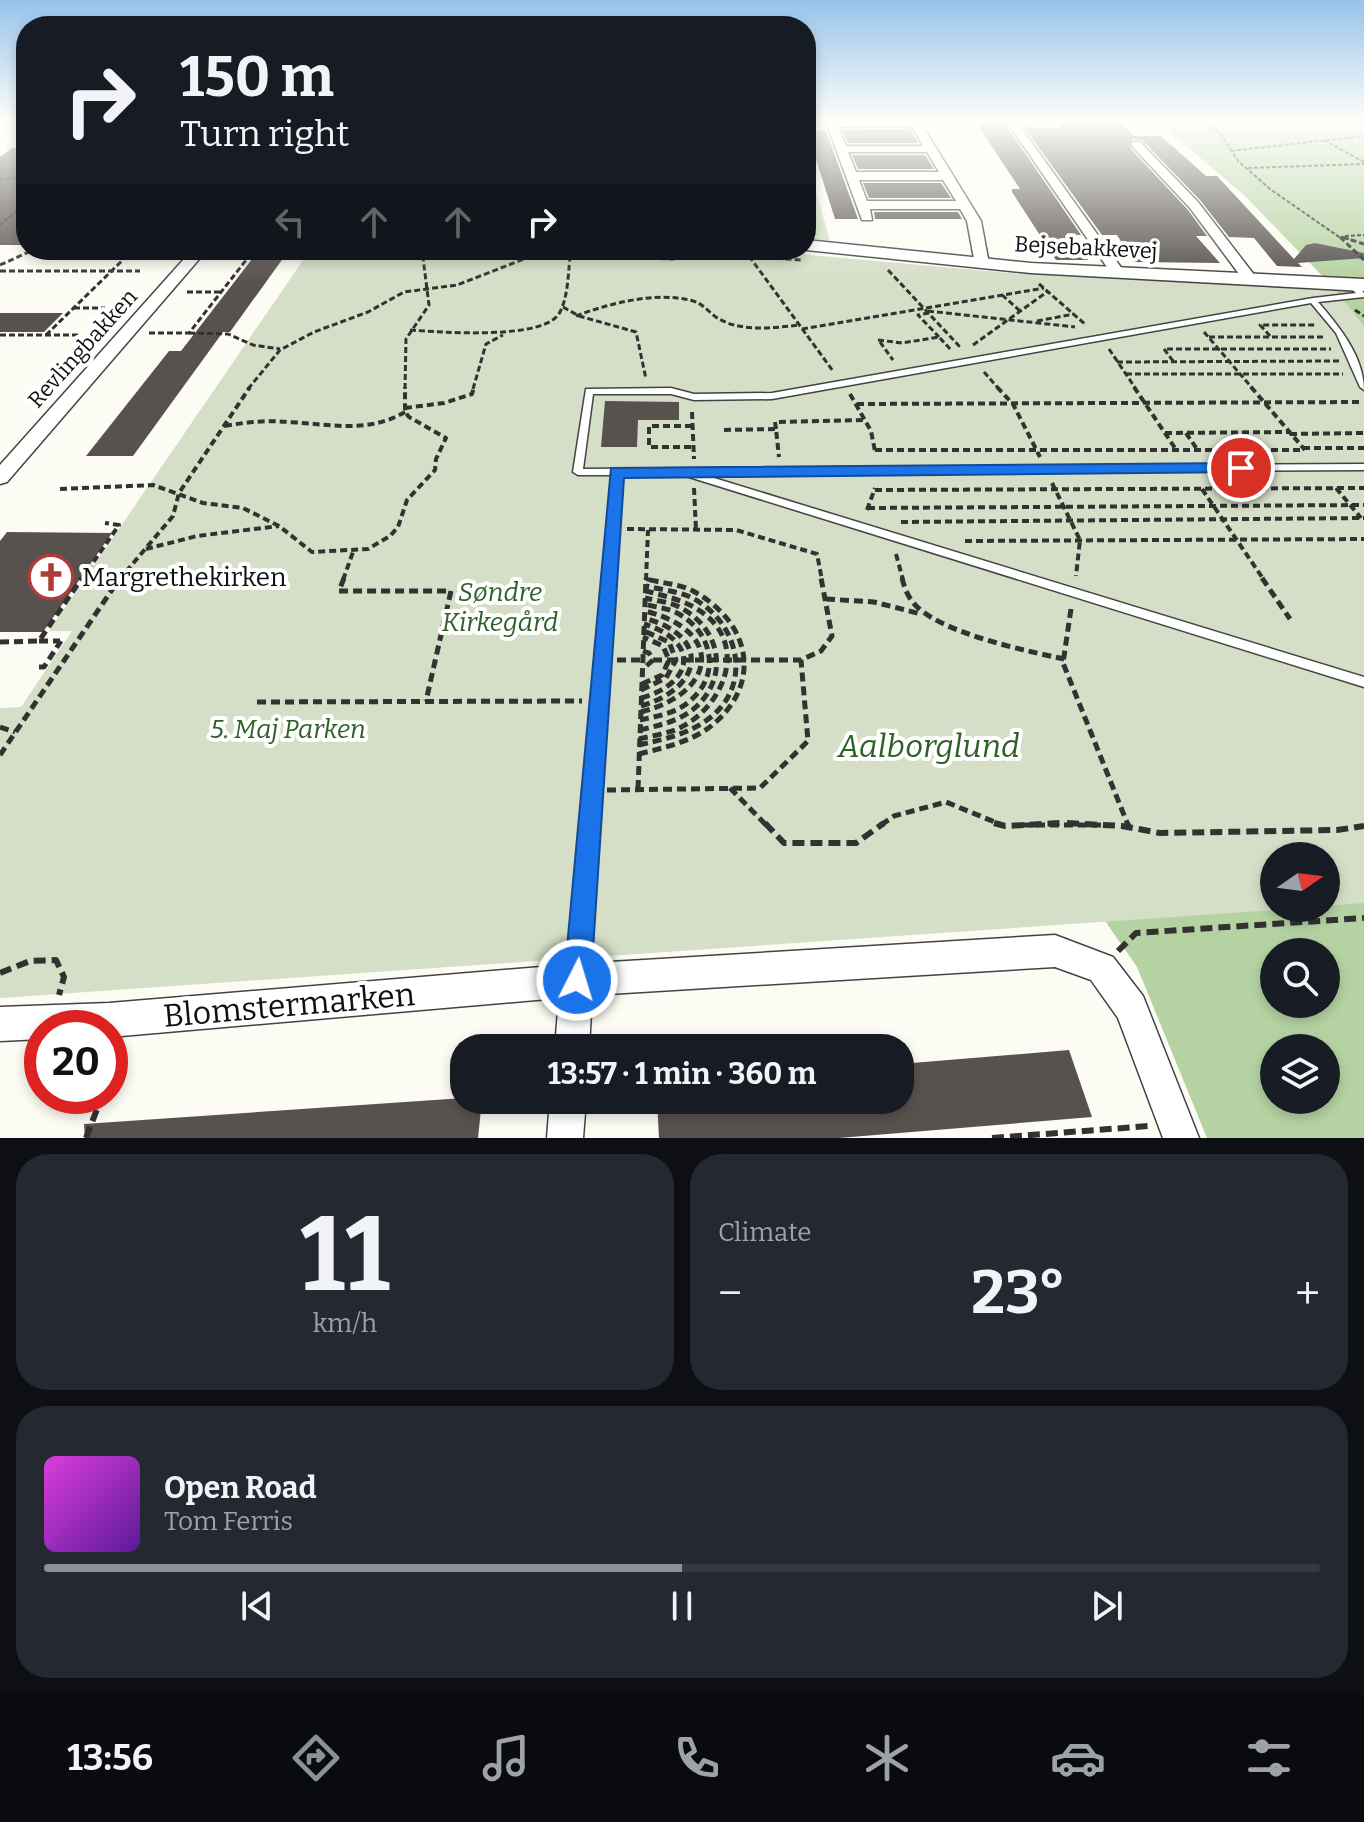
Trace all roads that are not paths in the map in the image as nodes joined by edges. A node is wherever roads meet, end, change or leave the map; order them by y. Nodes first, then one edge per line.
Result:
1 (1049, 175) edge
2 (1166, 175) edge
3 (852, 176) joint
4 (947, 176) joint
5 (965, 205) junction
6 (816, 246) edge
7 (191, 260) edge
8 (982, 264) junction
9 (1118, 273) junction
10 (1250, 279) junction
11 (1358, 284) edge
12 (1313, 300) junction
13 (1362, 382) edge
14 (1364, 467) edge
15 (617, 472) junction
16 (694, 475) junction
17 (0, 477) edge
18 (1364, 682) edge
19 (577, 980) junction
20 (0, 1024) edge
21 (573, 1034) edge
22 (567, 1114) edge
23 (1178, 1131) edge
24 (565, 1138) edge

1 - 9 street
2 - 10 street
3 - 4 street
3 - 5 street
4 - 5 street
5 - 8 street
6 - 8 street, Bejsebakkevej
7 - 17 street, Revlingbakken
8 - 9 street, Bejsebakkevej
9 - 10 street, Bejsebakkevej
10 - 11 street, Bejsebakkevej
11 - 12 lane
12 - 13 lane
12 - 15 lane
14 - 16 lane
15 - 16 lane
15 - 19 lane
16 - 18 lane
19 - 20 street, Blomstermarken
19 - 21 street
19 - 23 street, Blomstermarken
22 - 24 street

